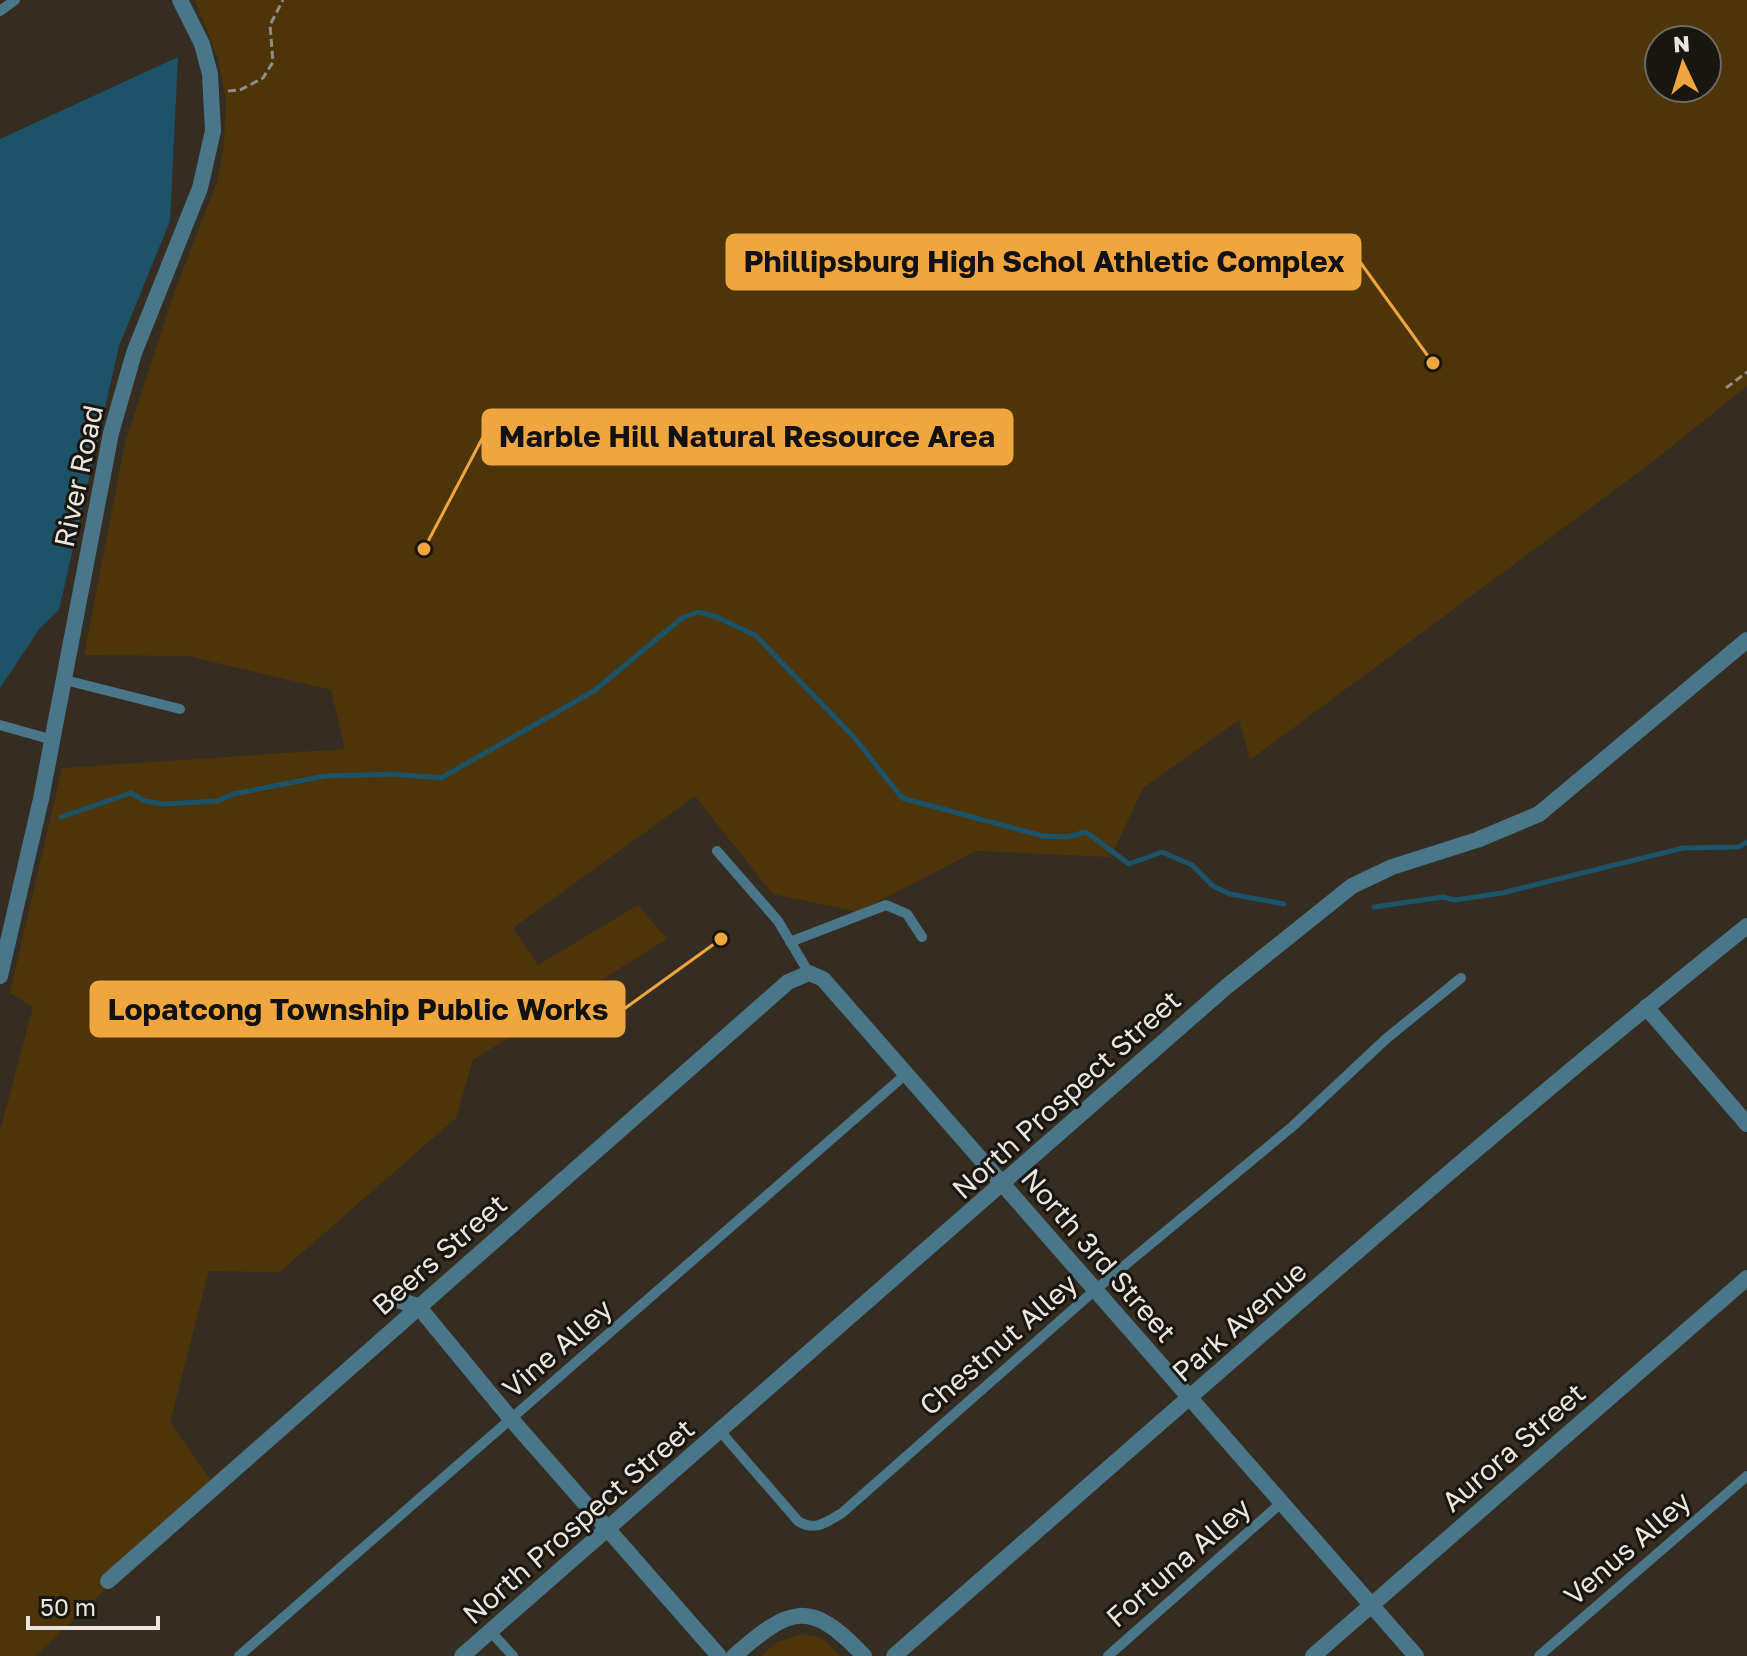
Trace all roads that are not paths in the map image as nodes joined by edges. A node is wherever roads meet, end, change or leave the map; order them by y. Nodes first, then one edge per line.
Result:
1 (15, 0) edge
2 (180, 0) edge
3 (0, 11) edge
4 (1747, 640) edge
5 (65, 680) junction
6 (180, 709) dead end
7 (0, 725) edge
8 (53, 740) junction
9 (717, 851) dead end
10 (1747, 926) edge
11 (922, 937) dead end
12 (790, 942) junction
13 (809, 973) junction
14 (0, 976) edge
15 (1461, 978) dead end
16 (1646, 1007) junction
17 (906, 1074) junction
18 (1747, 1124) edge
19 (1003, 1185) junction
20 (1747, 1278) edge
21 (1095, 1290) junction
22 (397, 1300) dead end
23 (418, 1306) junction
24 (1190, 1398) junction
25 (511, 1419) junction
26 (720, 1431) junction
27 (1747, 1476) edge
28 (1281, 1503) junction
29 (607, 1529) junction
30 (108, 1581) dead end
31 (1371, 1606) junction
32 (490, 1631) junction
33 (239, 1656) edge
34 (462, 1656) edge
35 (513, 1656) edge
36 (719, 1656) edge
37 (734, 1656) edge
38 (864, 1656) edge
39 (894, 1656) edge
40 (1108, 1656) edge
41 (1313, 1656) edge
42 (1416, 1656) edge
43 (1539, 1656) edge

1 - 3 lane
2 - 5 street, River Road
4 - 19 street, North Prospect Street
5 - 6 lane
5 - 8 street, River Road
7 - 8 lane
8 - 14 street, River Road
9 - 12 lane, North 3rd Street
10 - 16 street
11 - 12 lane
12 - 13 lane, North 3rd Street
13 - 17 street, North 3rd Street
13 - 23 street, Beers Street
15 - 21 lane, Chestnut Alley
16 - 18 street
16 - 24 street, Park Avenue
17 - 19 street, North 3rd Street
17 - 25 lane, Vine Alley
19 - 21 street, North 3rd Street
19 - 26 street, North Prospect Street
20 - 31 street, Aurora Street
21 - 24 street, North 3rd Street
21 - 26 lane, Chestnut Alley
22 - 23 street
23 - 25 street
23 - 30 street, Beers Street
24 - 28 street, North 3rd Street
24 - 39 street, Park Avenue
25 - 29 street
25 - 33 lane, Vine Alley
26 - 29 street, North Prospect Street
27 - 43 lane, Venus Alley
28 - 31 street, North 3rd Street
28 - 40 lane, Fortuna Alley
29 - 32 street, North Prospect Street
29 - 36 street
31 - 41 street, Aurora Street
31 - 42 street, North 3rd Street
32 - 34 street, North Prospect Street
32 - 35 lane
37 - 38 street

